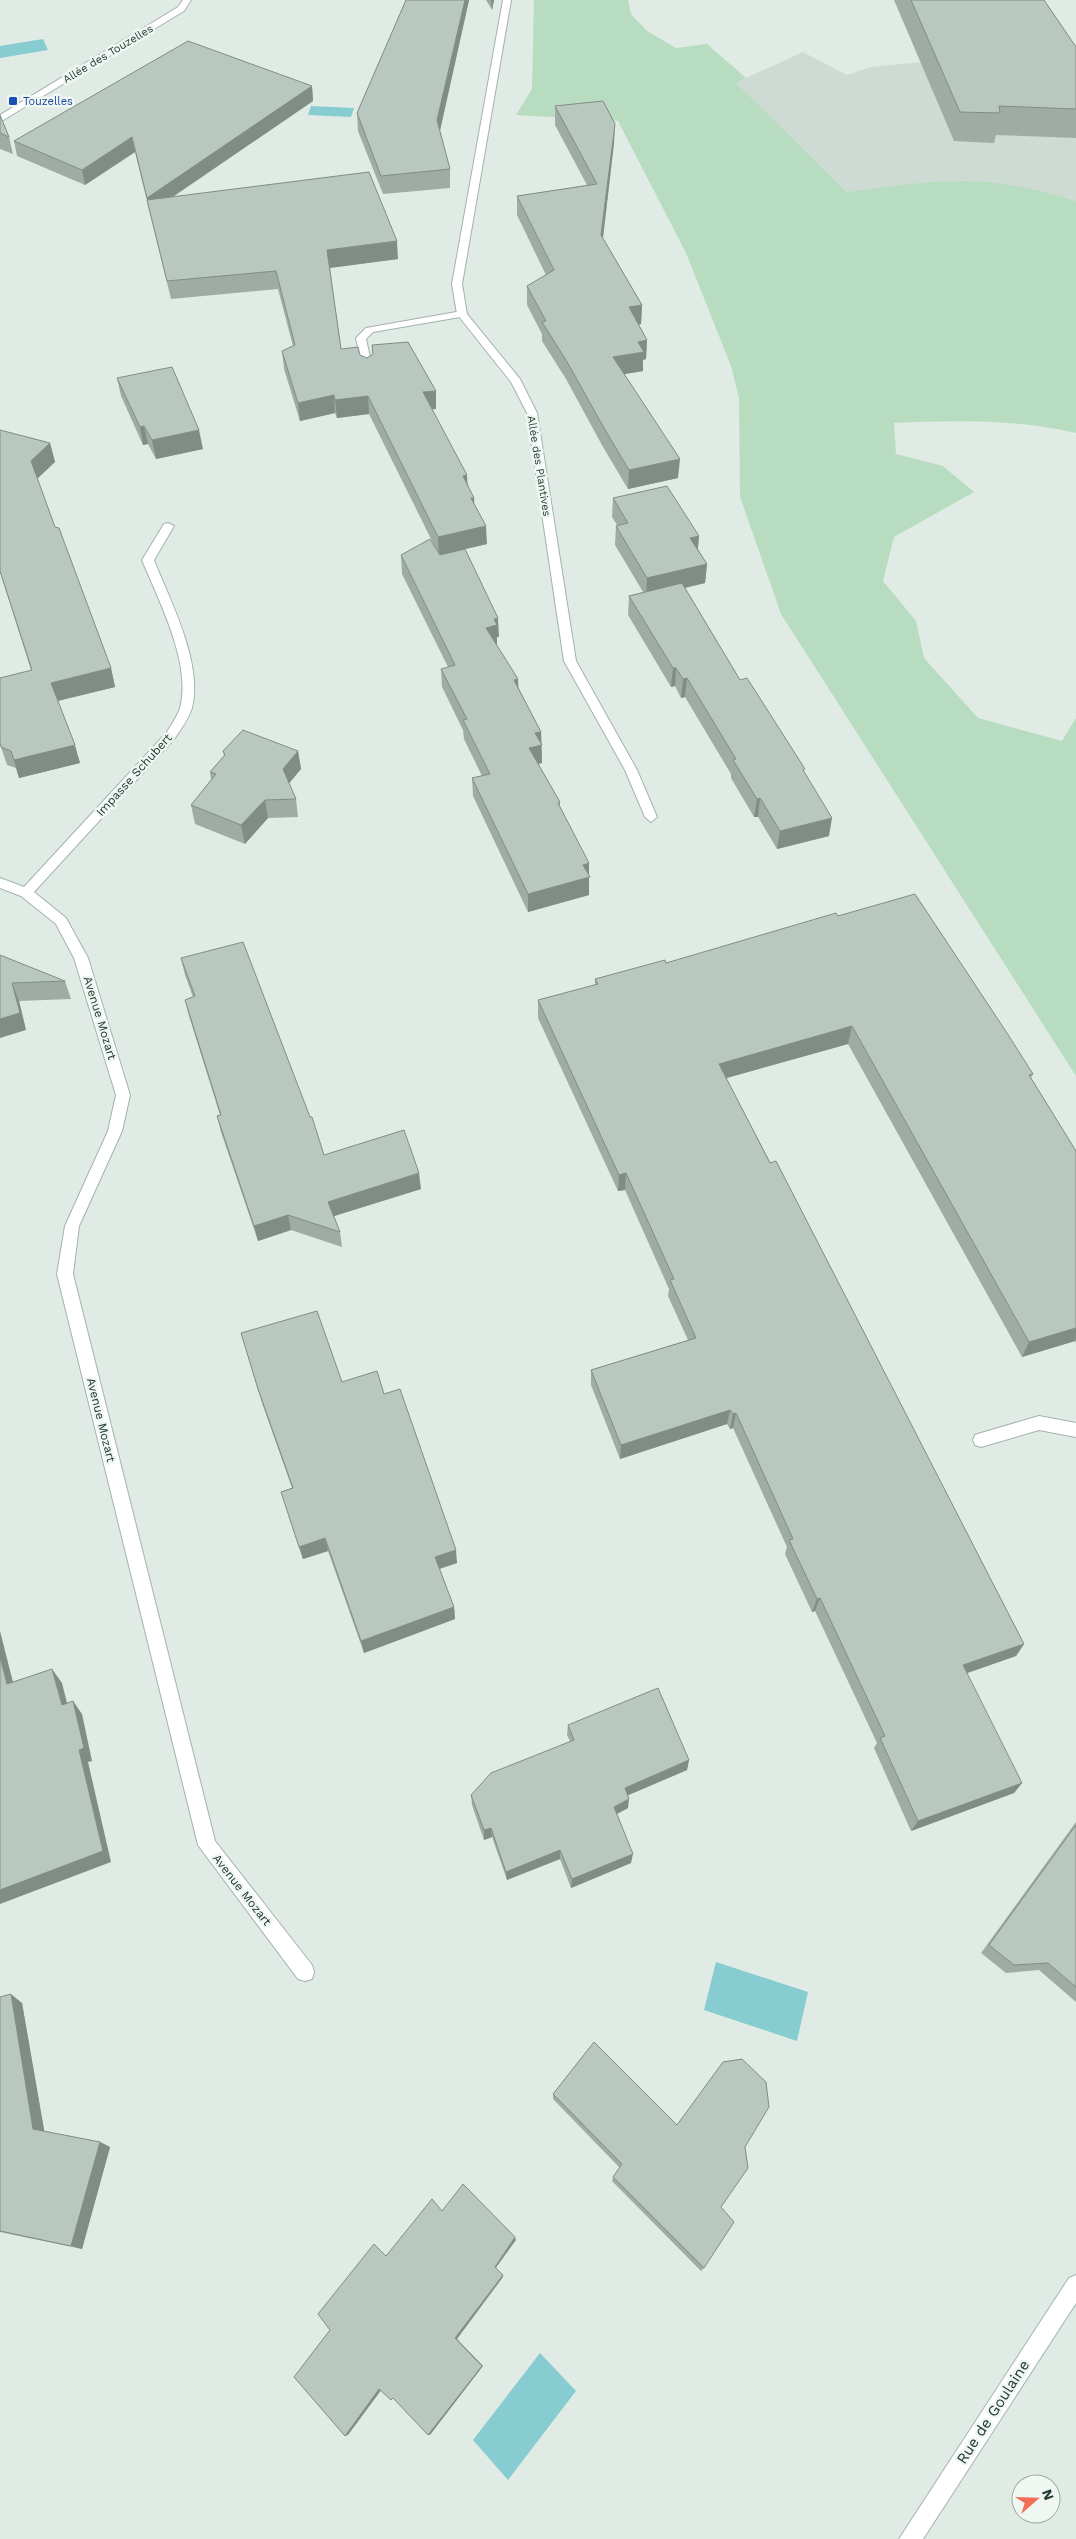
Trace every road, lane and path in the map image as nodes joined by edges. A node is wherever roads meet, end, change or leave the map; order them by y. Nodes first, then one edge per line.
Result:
1 (187, 0) edge
2 (507, 0) edge
3 (0, 119) edge
4 (462, 314) junction
5 (368, 372) edge
6 (168, 526) dead end
7 (651, 817) dead end
8 (0, 883) edge
9 (26, 893) junction
10 (1076, 1430) edge
11 (981, 1440) dead end
12 (305, 1972) dead end
13 (1076, 2285) edge
14 (910, 2539) edge

1 - 3 street, Allée des Touzelles
2 - 4 street, Allée des Plantives
4 - 5 street
4 - 7 street, Allée des Plantives
6 - 9 street, Impasse Schubert
8 - 9 street, Avenue Mozart
9 - 12 street, Avenue Mozart
10 - 11 street
13 - 14 street, Rue de Goulaine

